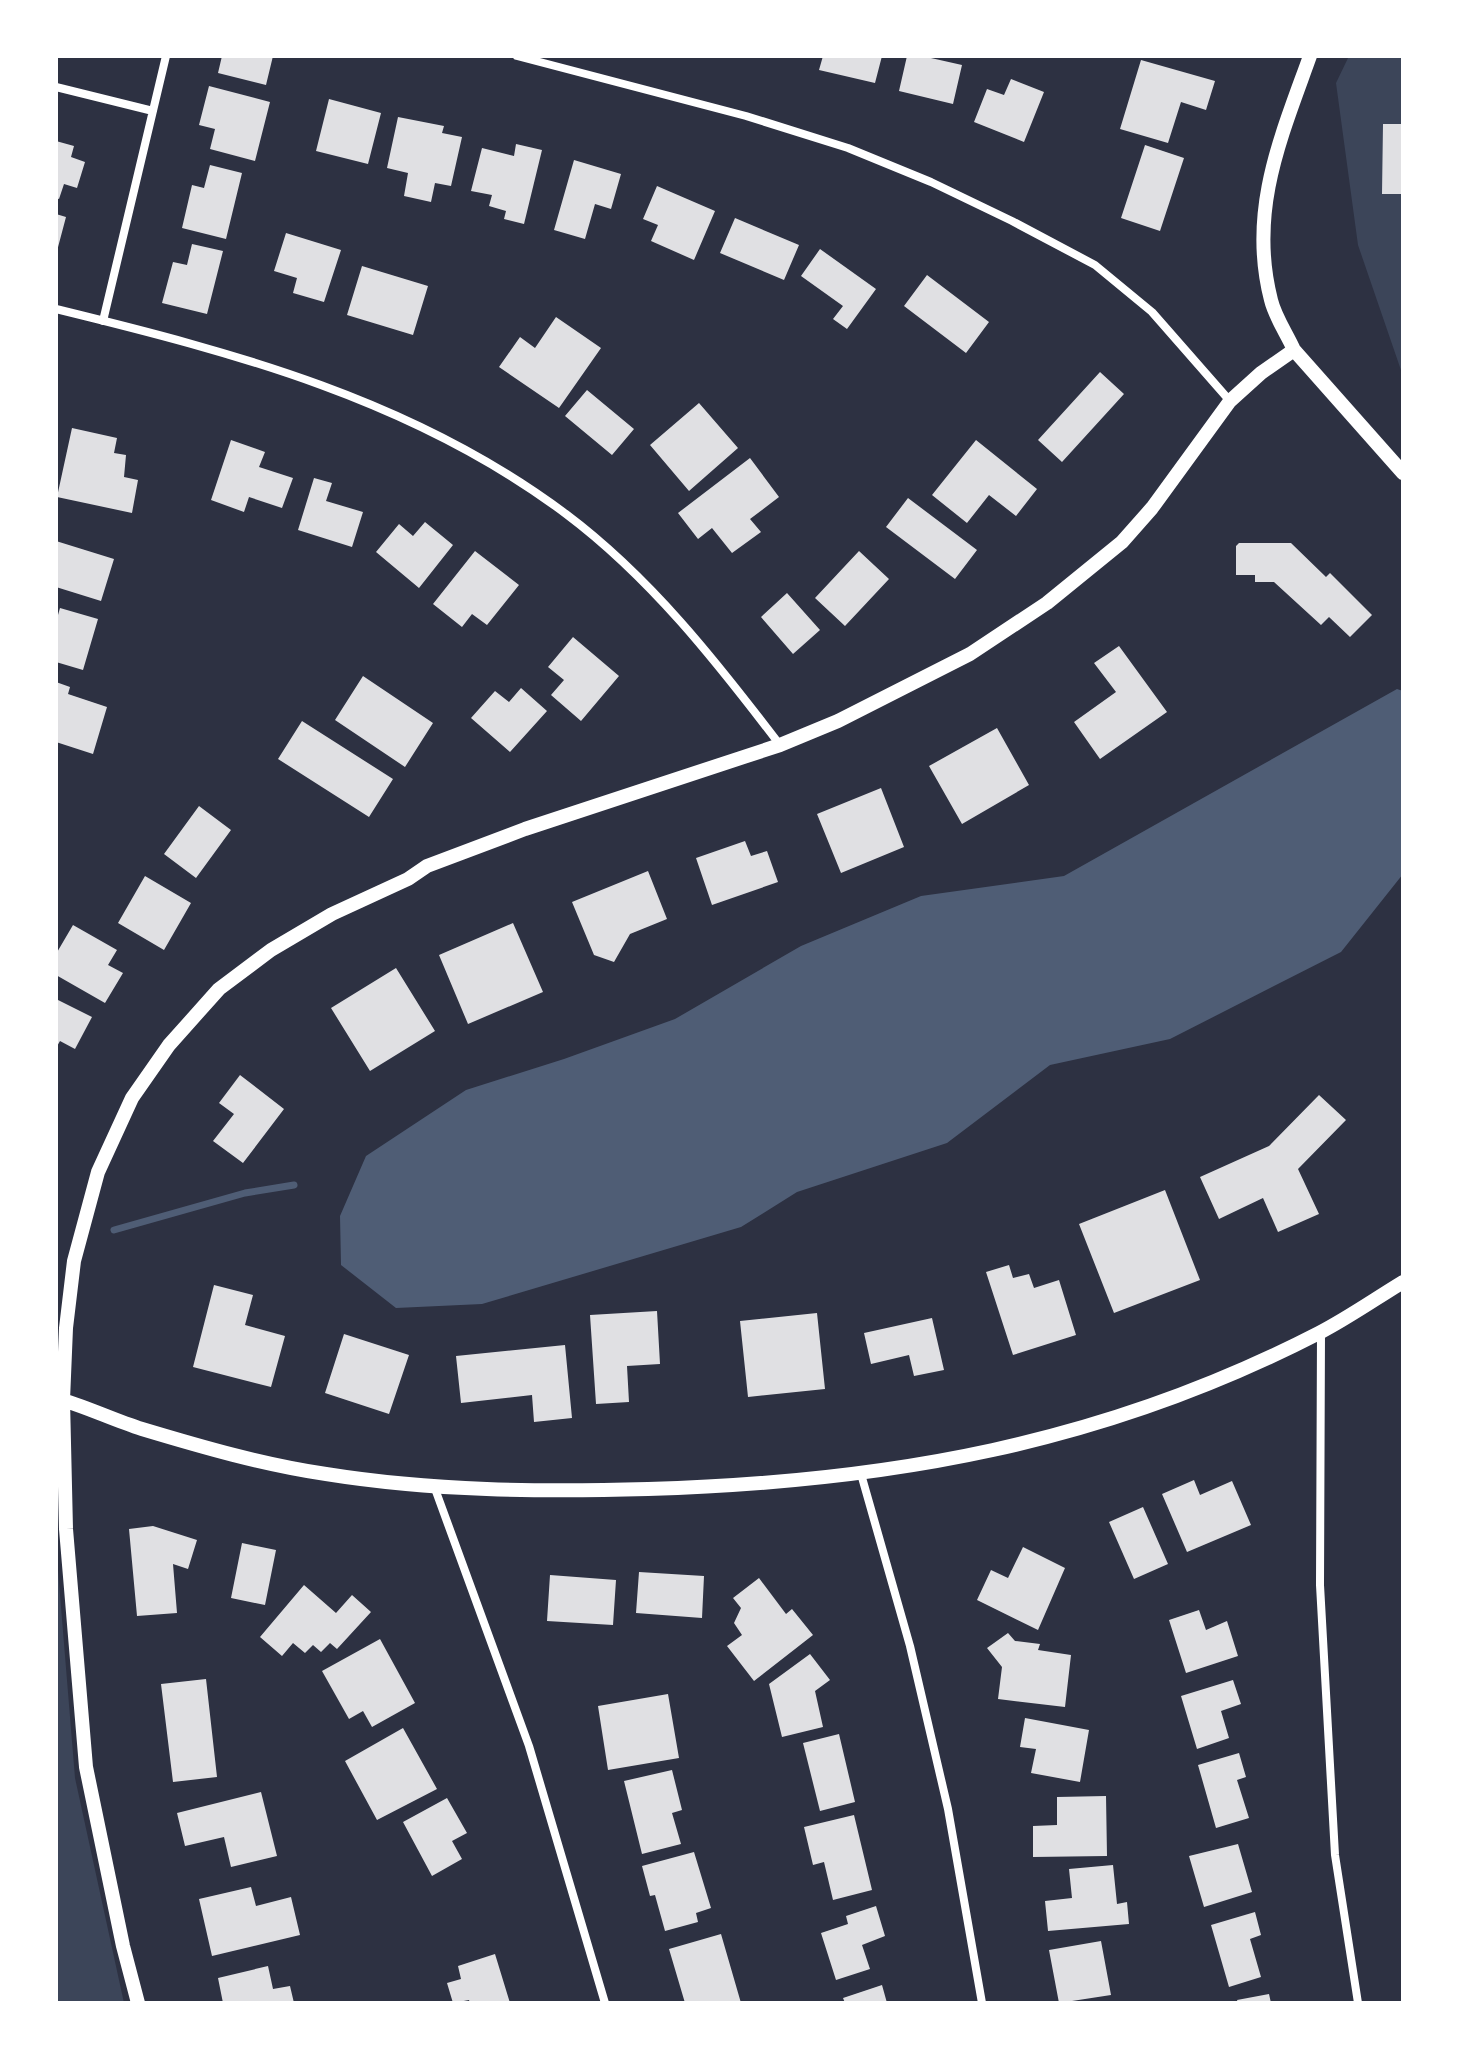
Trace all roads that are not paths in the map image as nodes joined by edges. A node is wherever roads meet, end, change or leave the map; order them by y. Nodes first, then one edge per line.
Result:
1 (166, 56) edge
2 (517, 56) edge
3 (1310, 56) edge
4 (56, 87) edge
5 (153, 111) junction
6 (56, 309) edge
7 (103, 321) junction
8 (1294, 350) junction
9 (1230, 401) junction
10 (1403, 473) edge
11 (780, 745) junction
12 (1403, 1282) edge
13 (1321, 1332) junction
14 (59, 1399) edge
15 (861, 1474) junction
16 (434, 1486) junction
17 (138, 2003) edge
18 (605, 2003) edge
19 (982, 2003) edge
20 (1358, 2003) edge

1 - 5 street
2 - 9 street
3 - 8 street
4 - 5 street
5 - 7 street
6 - 7 street
7 - 11 street
8 - 9 street
8 - 10 street
9 - 11 street
11 - 14 street
12 - 13 street
13 - 15 street
13 - 20 street
14 - 16 street
14 - 17 street
15 - 16 street
15 - 19 street
16 - 18 street

